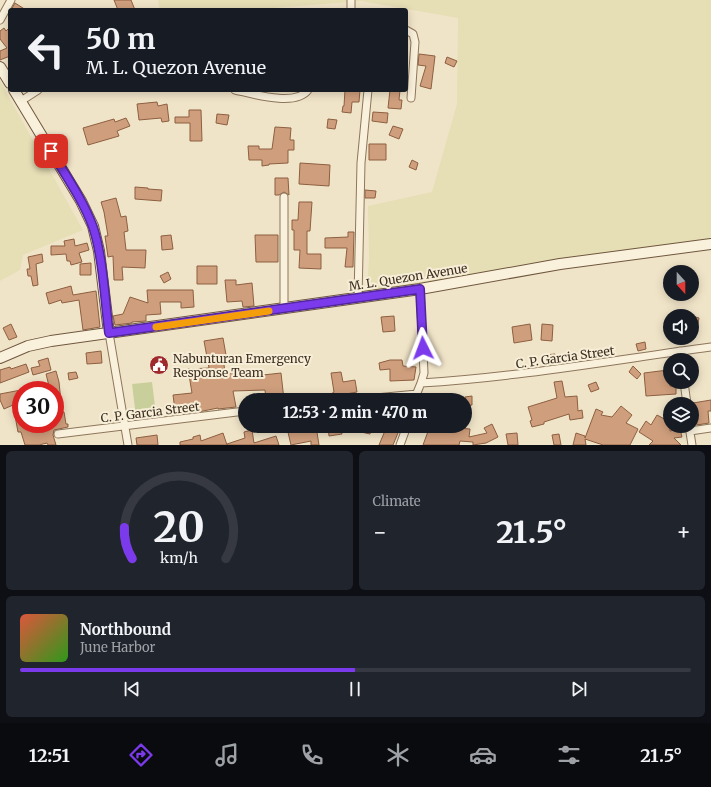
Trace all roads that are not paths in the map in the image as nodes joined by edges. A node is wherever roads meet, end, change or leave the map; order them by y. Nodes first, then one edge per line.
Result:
1 (11, 0) edge
2 (0, 20) edge
3 (408, 31) edge
4 (0, 67) edge
5 (8, 80) edge
6 (15, 92) edge
7 (35, 92) edge
8 (247, 92) edge
9 (306, 92) edge
10 (368, 92) edge
11 (411, 98) dead end
12 (21, 101) junction
13 (284, 197) dead end
14 (711, 244) edge
15 (420, 289) junction
16 (358, 298) junction
17 (284, 308) junction
18 (109, 333) junction
19 (711, 347) edge
20 (680, 351) joint
21 (0, 358) edge
22 (421, 383) junction
23 (417, 393) edge
24 (238, 412) edge
25 (124, 427) junction
26 (699, 428) edge
27 (711, 428) edge
28 (404, 433) edge
29 (691, 433) edge
30 (58, 434) dead end
31 (128, 445) edge
32 (400, 445) edge
33 (692, 445) edge

1 - 2 street
3 - 11 street
4 - 5 main road
6 - 12 main road
7 - 12 street
8 - 9 street
10 - 16 street
12 - 18 main road
13 - 17 street
14 - 15 main road, M. L. Quezon Avenue
15 - 16 main road, M. L. Quezon Avenue
15 - 22 street
16 - 17 main road, M. L. Quezon Avenue
17 - 18 main road, M. L. Quezon Avenue
18 - 21 main road, M. L. Quezon Avenue
18 - 25 street
19 - 20 street, C. P. Garcia Street
20 - 22 street, C. P. Garcia Street
22 - 23 street
24 - 25 street, C. P. Garcia Street
25 - 30 street, C. P. Garcia Street
25 - 31 street
26 - 27 street
28 - 32 street
29 - 33 street

